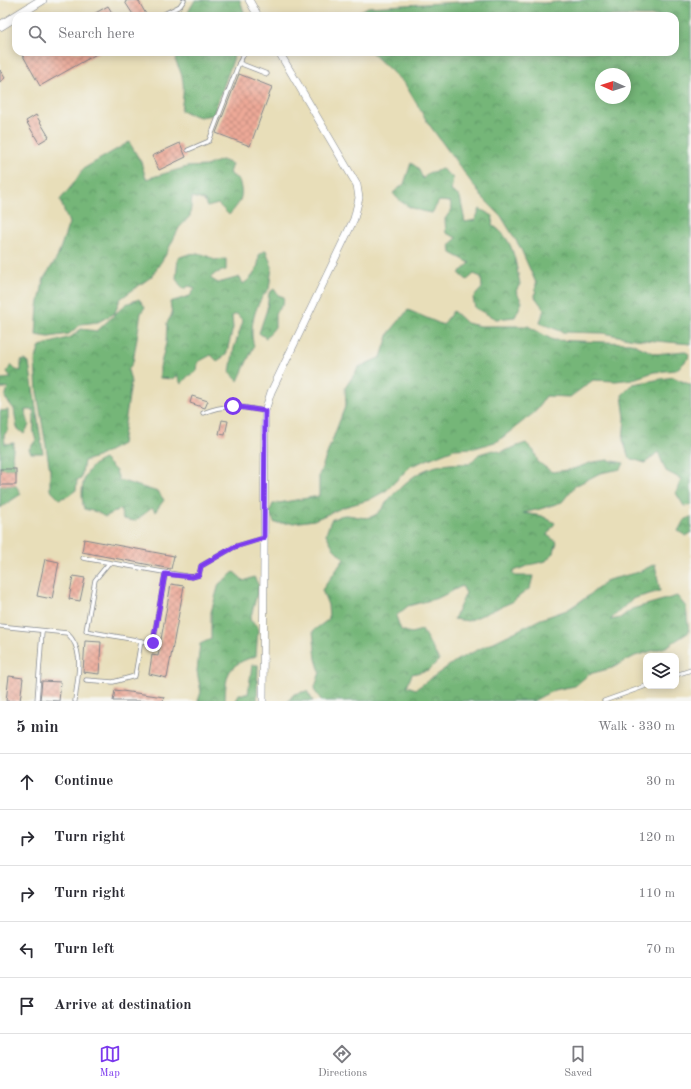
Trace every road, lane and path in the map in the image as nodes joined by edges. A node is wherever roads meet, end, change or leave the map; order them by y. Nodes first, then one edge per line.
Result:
1 (42, 0) edge
2 (184, 0) edge
3 (249, 0) edge
4 (23, 12) edge
5 (168, 12) edge
6 (254, 12) edge
7 (12, 19) edge
8 (0, 26) edge
9 (243, 56) edge
10 (281, 56) edge
11 (239, 63) junction
12 (267, 74) dead end
13 (188, 150) dead end
14 (265, 411) junction
15 (203, 413) dead end
16 (264, 538) junction
17 (83, 558) dead end
18 (110, 563) junction
19 (165, 574) junction
20 (0, 626) edge
21 (42, 632) junction
22 (141, 641) junction
23 (691, 670) edge
24 (679, 674) edge
25 (86, 680) dead end
26 (643, 687) edge
27 (36, 701) edge
28 (75, 701) edge
29 (263, 701) edge
30 (604, 701) edge

1 - 4 street
2 - 5 lane
3 - 6 street
7 - 8 street
9 - 11 lane
10 - 14 street
11 - 12 lane
11 - 13 lane
14 - 15 lane
14 - 16 street
16 - 19 lane
16 - 29 street
17 - 18 lane
18 - 19 lane
18 - 22 lane
19 - 22 lane
20 - 21 lane
21 - 27 lane
21 - 28 lane
22 - 25 lane
23 - 24 lane
26 - 30 lane

